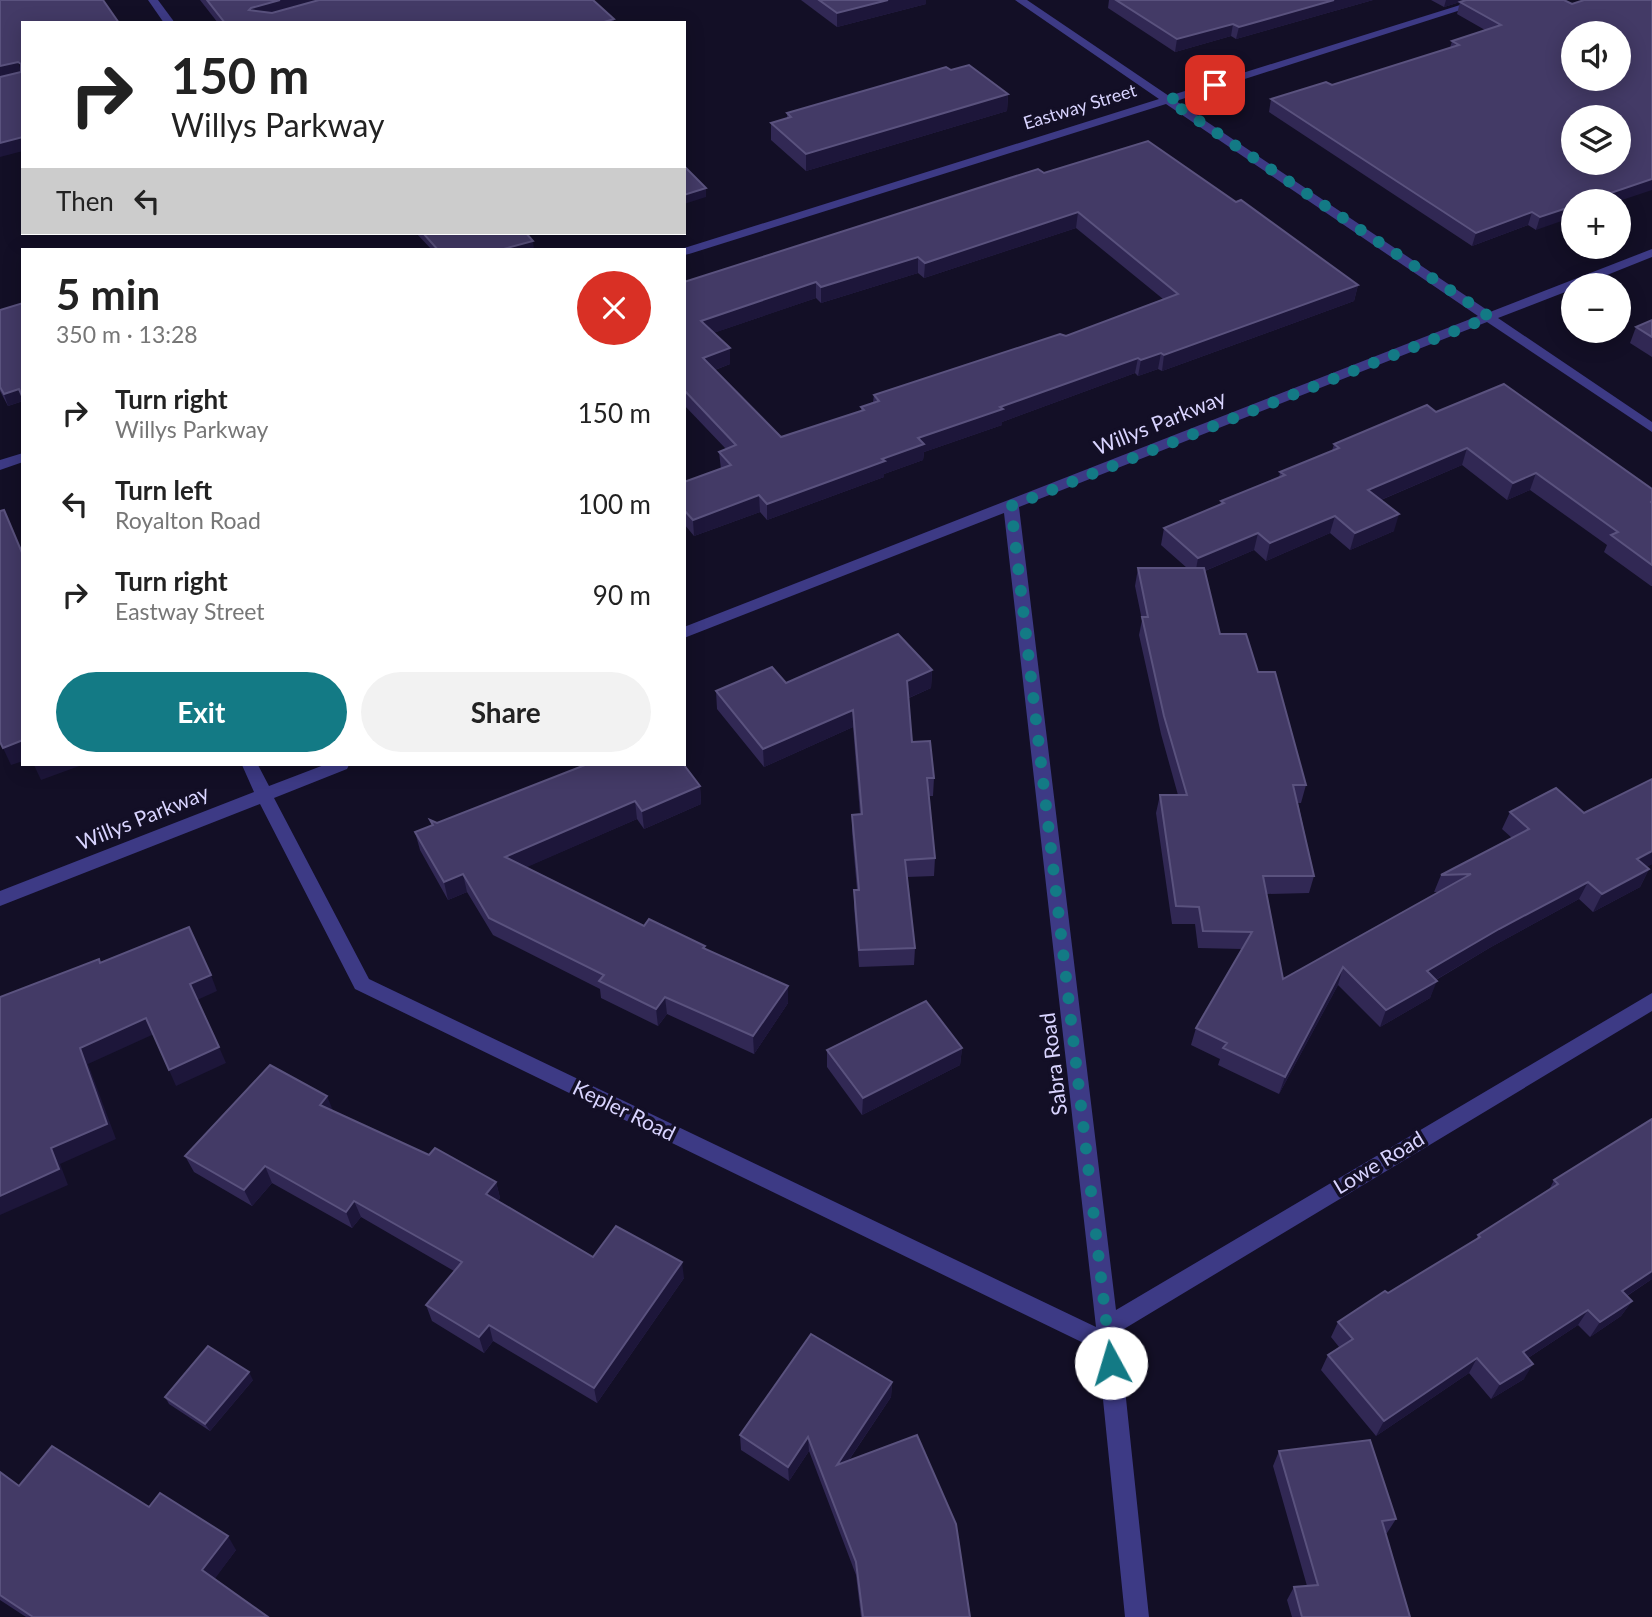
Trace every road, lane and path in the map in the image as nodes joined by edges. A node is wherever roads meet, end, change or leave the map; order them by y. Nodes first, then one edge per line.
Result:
1 (153, 0) edge
2 (1020, 0) edge
3 (1487, 0) edge
4 (169, 21) edge
5 (1168, 100) junction
6 (686, 250) edge
7 (1652, 253) edge
8 (1490, 317) junction
9 (1652, 428) edge
10 (21, 458) edge
11 (0, 465) edge
12 (1011, 506) junction
13 (686, 632) edge
14 (251, 766) edge
15 (338, 766) edge
16 (265, 794) junction
17 (0, 899) edge
18 (1652, 1001) edge
19 (1108, 1335) junction
20 (1137, 1617) edge

1 - 4 street
2 - 5 street
3 - 5 street, Eastway Street
5 - 6 street, Eastway Street
5 - 8 street
7 - 8 street, Willys Parkway
8 - 9 street
8 - 12 street, Willys Parkway
10 - 11 street
12 - 13 street, Willys Parkway
12 - 19 street, Sabra Road
14 - 16 street, Kepler Road
15 - 16 street, Willys Parkway
16 - 17 street, Willys Parkway
16 - 19 street, Kepler Road
18 - 19 street, Lowe Road
19 - 20 street, Sabra Road

